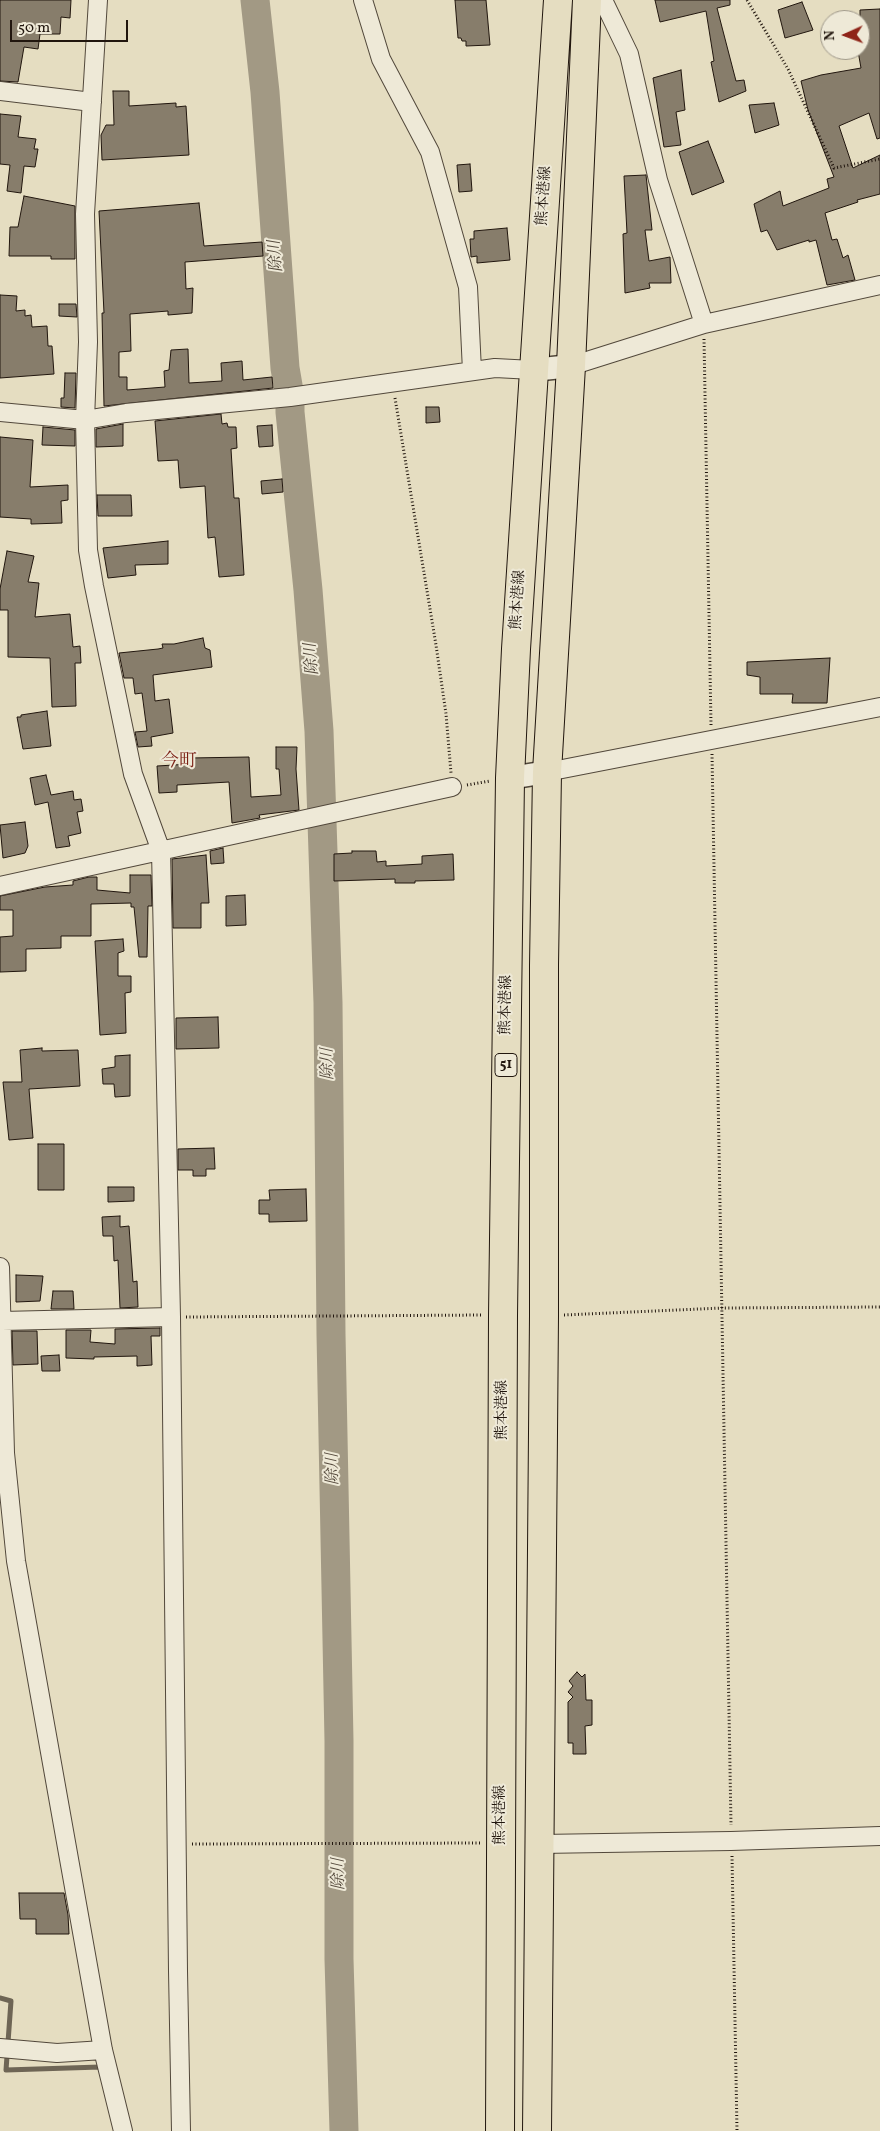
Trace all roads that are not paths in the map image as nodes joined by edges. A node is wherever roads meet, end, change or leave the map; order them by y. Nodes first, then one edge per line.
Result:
1 (98, 0) edge
2 (363, 0) edge
3 (558, 0) edge
4 (587, 0) edge
5 (603, 0) edge
6 (0, 91) edge
7 (92, 102) junction
8 (880, 285) edge
9 (704, 324) junction
10 (571, 366) junction
11 (533, 370) junction
12 (472, 371) junction
13 (0, 412) edge
14 (85, 420) junction
15 (880, 707) edge
16 (547, 772) junction
17 (510, 778) junction
18 (452, 787) road end
19 (161, 851) junction
20 (0, 886) edge
21 (0, 1267) edge
22 (503, 1316) junction
23 (544, 1316) junction
24 (170, 1317) junction
25 (2, 1321) junction
26 (5, 1453) junction
27 (0, 1484) edge
28 (880, 1836) edge
29 (501, 1843) junction
30 (540, 1844) junction
31 (0, 2048) edge
32 (103, 2050) junction
33 (123, 2131) edge
34 (181, 2131) edge
35 (500, 2131) edge
36 (537, 2131) edge

1 - 7 street
2 - 12 street
3 - 11 main road, 熊本港線 / 51
4 - 10 main road
5 - 9 street
6 - 7 street
7 - 14 street
8 - 9 street
9 - 10 street
10 - 11 street
10 - 16 main road
11 - 12 street
11 - 17 main road, 熊本港線 / 51
12 - 14 street
13 - 14 street
14 - 19 street
15 - 16 street
16 - 17 street
16 - 23 main road
17 - 22 main road, 熊本港線 / 51
18 - 19 street
19 - 20 street
19 - 24 street
21 - 25 street
22 - 23 main road
22 - 29 main road, 熊本港線 / 51
23 - 30 main road
24 - 25 street
24 - 34 street
25 - 26 street
26 - 27 street
26 - 32 street
28 - 30 street
29 - 30 main road
29 - 35 main road, 熊本港線 / 51
30 - 36 main road
31 - 32 street
32 - 33 street

